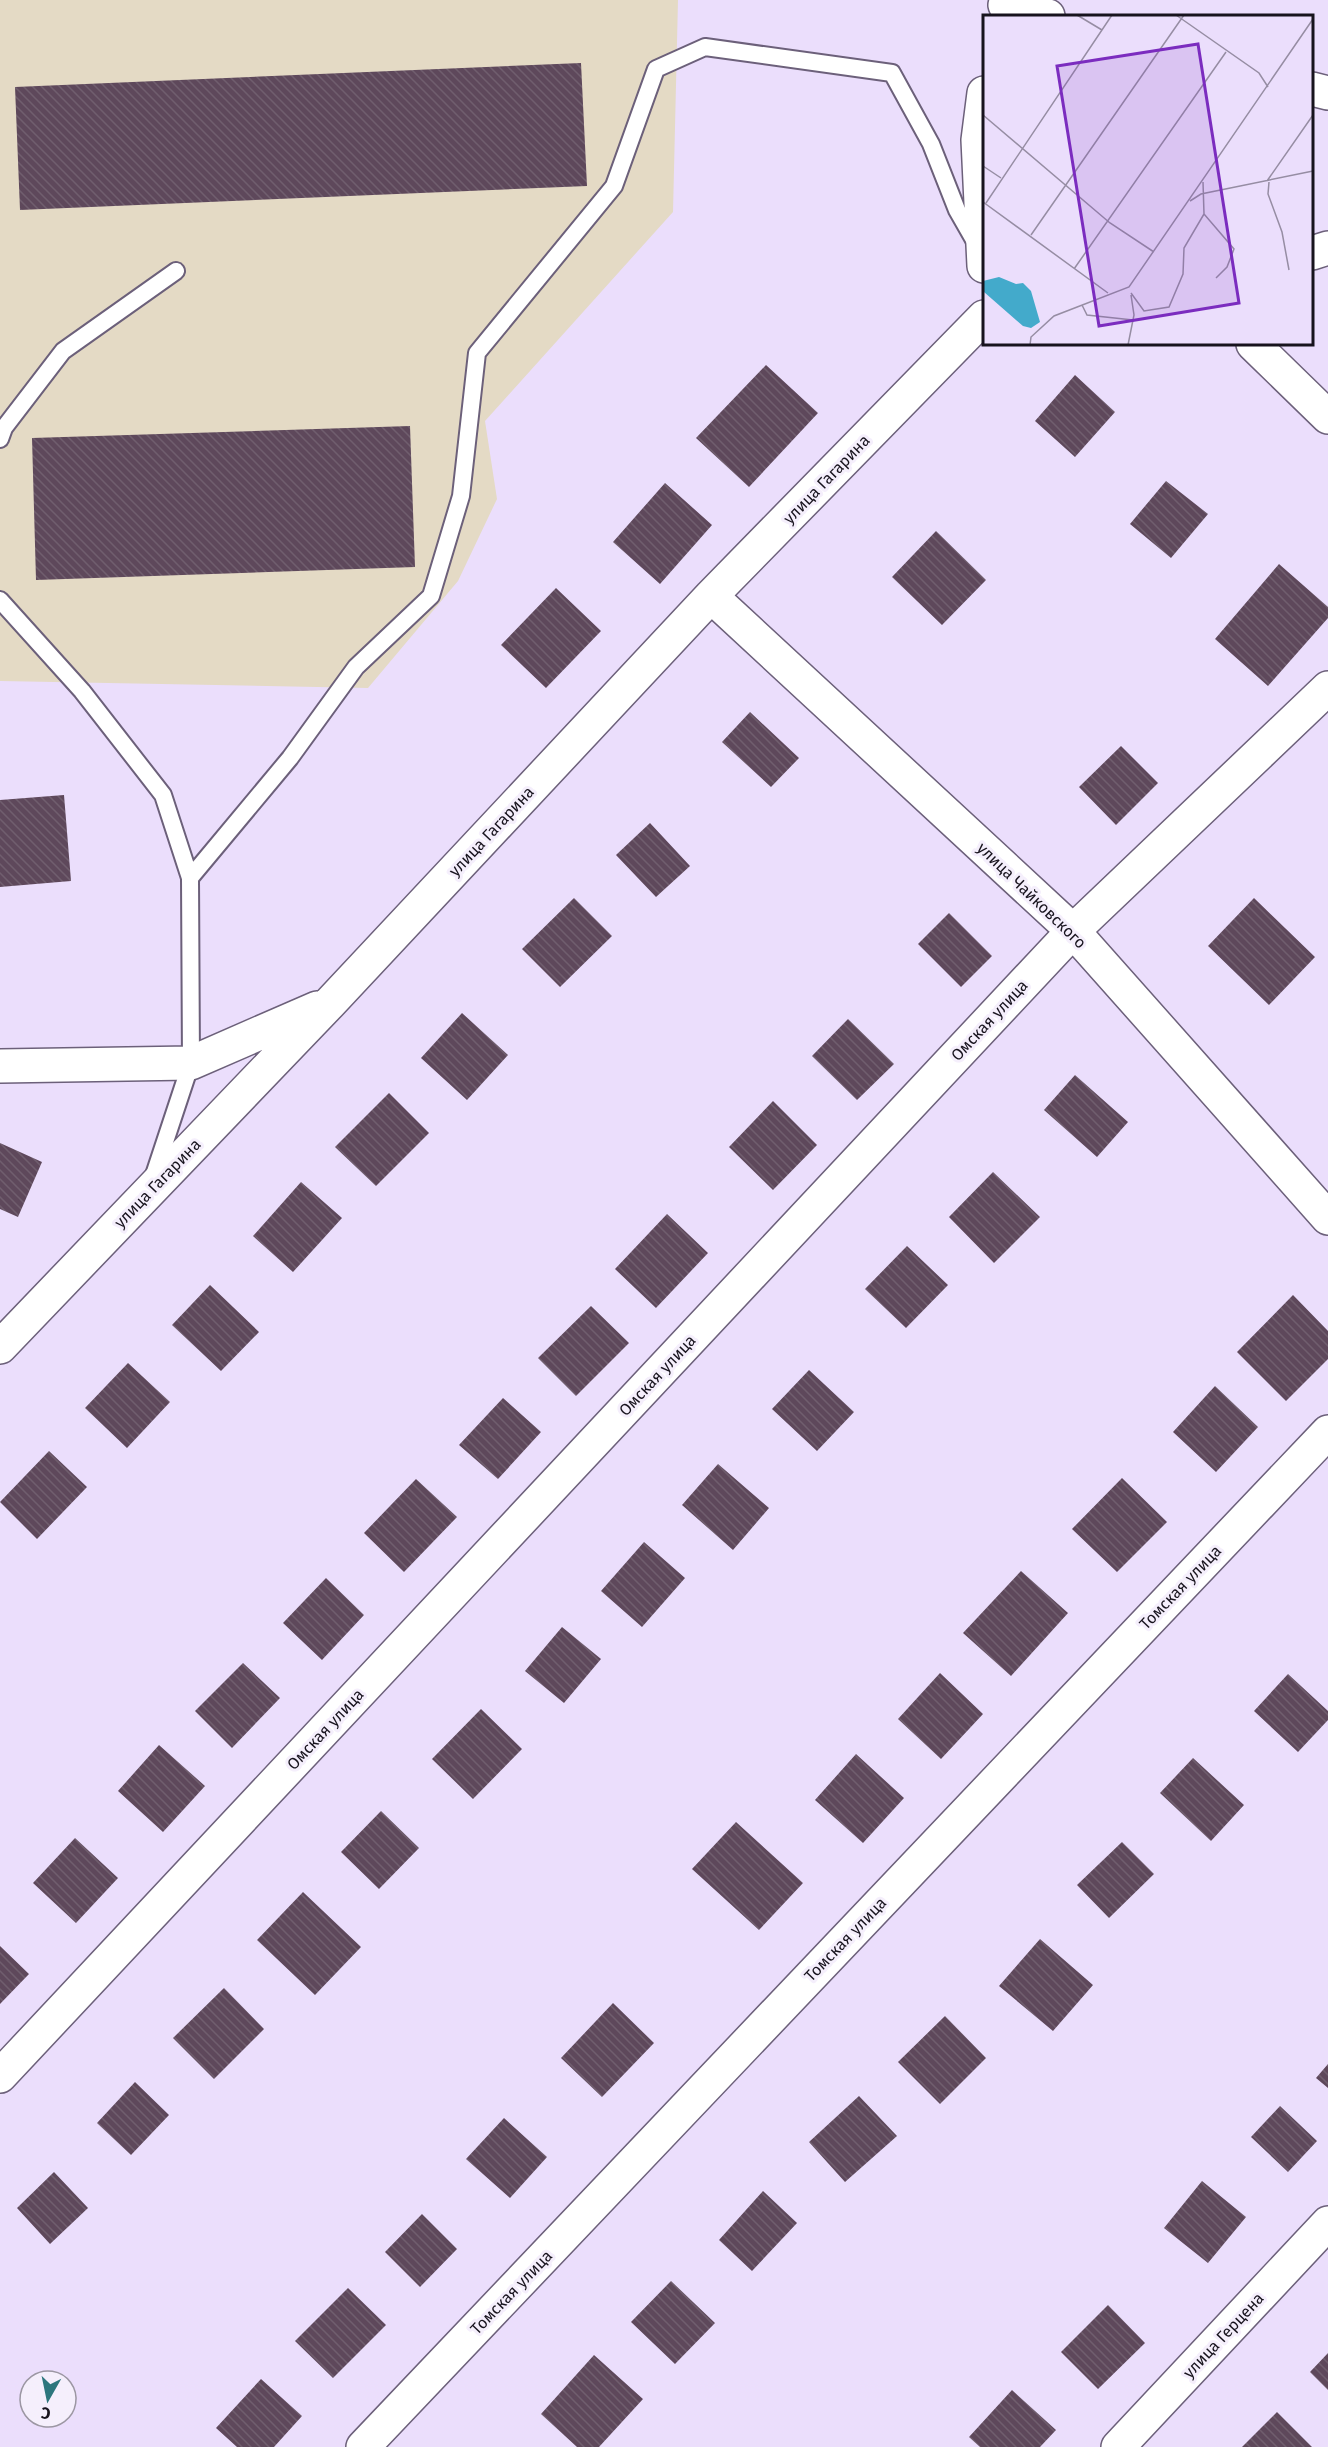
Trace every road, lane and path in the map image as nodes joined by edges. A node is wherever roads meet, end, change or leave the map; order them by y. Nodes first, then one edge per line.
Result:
1 (1004, 7) edge
2 (1043, 15) edge
3 (1313, 89) edge
4 (1328, 93) edge
5 (983, 101) edge
6 (983, 241) edge
7 (1328, 248) edge
8 (1313, 252) edge
9 (983, 259) edge
10 (176, 271) dead end
11 (983, 318) edge
12 (1254, 345) edge
13 (1328, 417) edge
14 (0, 439) edge
15 (711, 596) junction
16 (0, 600) edge
17 (1328, 688) edge
18 (190, 878) junction
19 (1073, 932) junction
20 (330, 1003) junction
21 (191, 1063) junction
22 (0, 1066) edge
23 (147, 1193) junction
24 (1328, 1218) edge
25 (0, 1347) edge
26 (1328, 1432) edge
27 (0, 2076) edge
28 (1328, 2223) edge
29 (363, 2447) edge
30 (1118, 2447) edge

1 - 2 street
3 - 4 street
5 - 6 street
7 - 8 street
9 - 18 lane
10 - 14 lane
11 - 15 street, улица Гагарина
12 - 13 street
15 - 19 street, улица Чайковского
15 - 20 street, улица Гагарина
16 - 18 lane
17 - 19 street, Омская улица
18 - 21 lane
19 - 24 street, улица Чайковского
19 - 27 street, Омская улица
20 - 21 street
20 - 23 street, улица Гагарина
21 - 22 street
21 - 23 lane
23 - 25 street, улица Гагарина
26 - 29 street, Томская улица
28 - 30 street, улица Герцена

